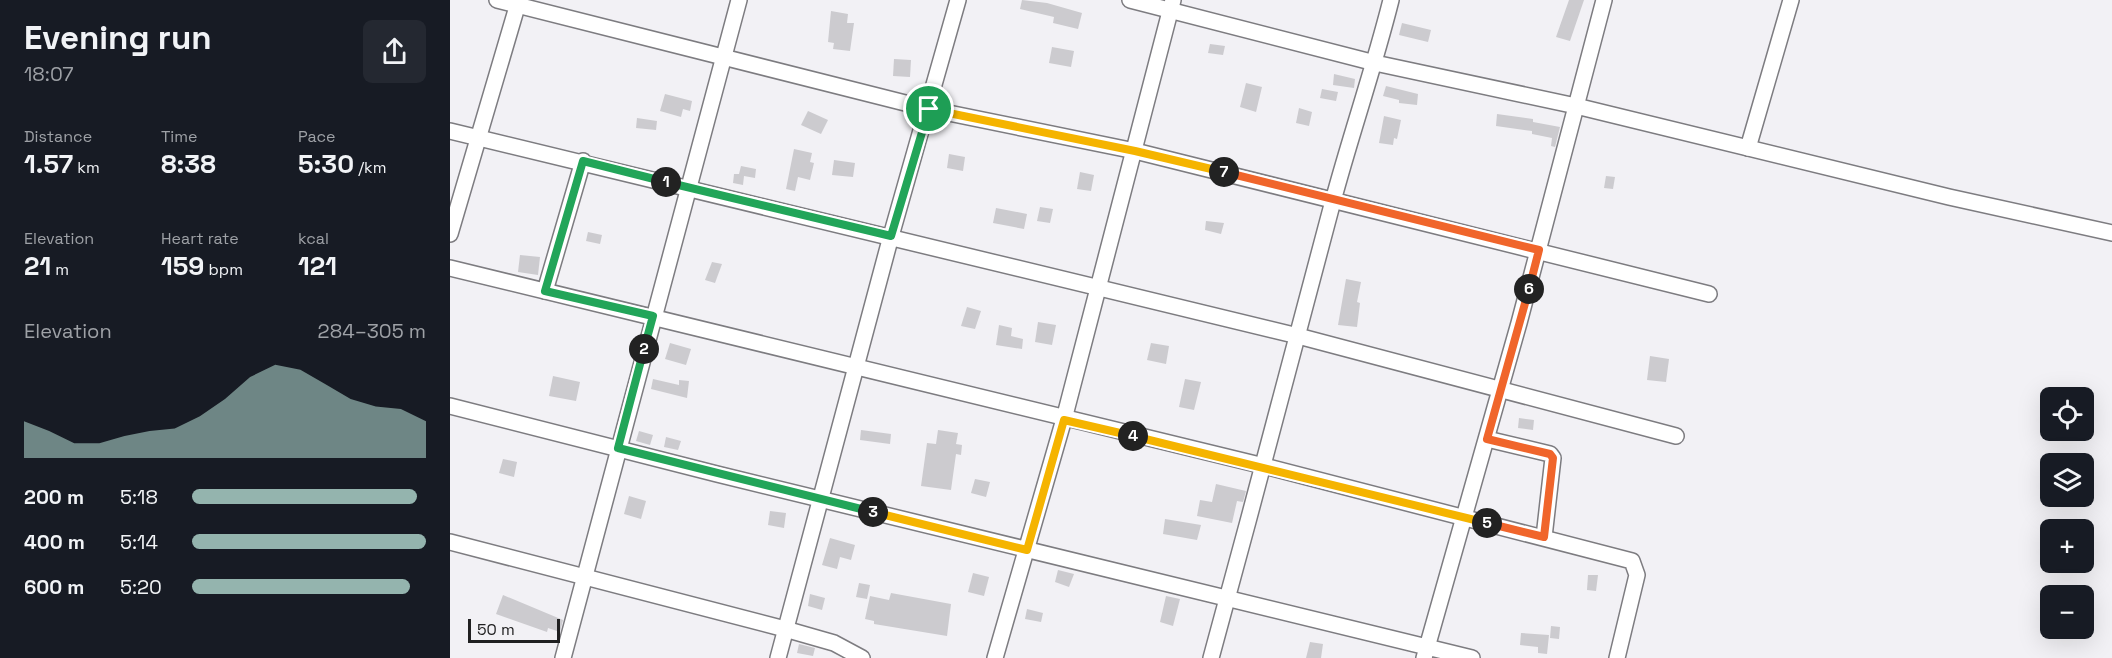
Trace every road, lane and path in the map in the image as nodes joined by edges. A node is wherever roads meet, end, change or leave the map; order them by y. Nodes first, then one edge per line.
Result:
1 (497, 0) edge
2 (739, 0) edge
3 (958, 0) edge
4 (1130, 0) edge
5 (1391, 0) edge
6 (1604, 0) edge
7 (1791, 0) edge
8 (518, 3) edge
9 (1172, 4) edge
10 (724, 59) junction
11 (1375, 63) junction
12 (1576, 106) junction
13 (929, 109) junction
14 (450, 131) edge
15 (479, 138) junction
16 (1748, 148) junction
17 (1135, 151) junction
18 (583, 161) junction
19 (690, 188) junction
20 (1334, 199) junction
21 (2112, 232) edge
22 (450, 234) edge
23 (891, 236) junction
24 (1539, 250) junction
25 (450, 268) edge
26 (1098, 286) junction
27 (545, 291) junction
28 (1709, 294) dead end
29 (653, 316) junction
30 (1298, 336) junction
31 (856, 366) junction
32 (1501, 388) junction
33 (450, 406) edge
34 (1064, 420) junction
35 (1676, 436) dead end
36 (1487, 439) junction
37 (618, 448) junction
38 (1264, 466) junction
39 (819, 499) junction
40 (1465, 517) junction
41 (1544, 537) junction
42 (450, 542) edge
43 (1027, 550) junction
44 (584, 577) junction
45 (1227, 598) junction
46 (785, 629) junction
47 (1426, 652) edge
48 (563, 658) edge
49 (778, 658) edge
50 (862, 658) edge
51 (996, 658) edge
52 (1210, 658) edge
53 (1472, 658) edge
54 (1617, 658) edge

1 - 8 street
2 - 10 street
3 - 13 street
4 - 9 street
5 - 11 street
6 - 12 street
7 - 16 street
8 - 10 street
8 - 15 street
9 - 11 street
9 - 17 street
10 - 13 street
10 - 19 street
11 - 12 street
11 - 20 street
12 - 16 street
12 - 24 street
13 - 17 street
13 - 23 street
14 - 15 street
15 - 18 street
15 - 22 street
16 - 21 street
17 - 20 street
17 - 26 street
18 - 19 street
18 - 27 street
19 - 23 street
19 - 29 street
20 - 24 street
20 - 30 street
23 - 26 street
23 - 31 street
24 - 28 street
24 - 32 street
25 - 27 street
26 - 30 street
26 - 34 street
27 - 29 street
29 - 31 street
29 - 37 street
30 - 32 street
30 - 38 street
31 - 34 street
31 - 39 street
32 - 35 street
32 - 36 street
33 - 37 street
34 - 38 street
34 - 43 street
36 - 40 street
36 - 41 street
37 - 39 street
37 - 44 street
38 - 40 street
38 - 45 street
39 - 43 street
39 - 46 street
40 - 41 street
40 - 47 street
41 - 54 street
42 - 44 street
43 - 45 street
43 - 51 street
44 - 46 street
44 - 48 street
45 - 47 street
45 - 52 street
46 - 49 street
46 - 50 street
47 - 53 street

